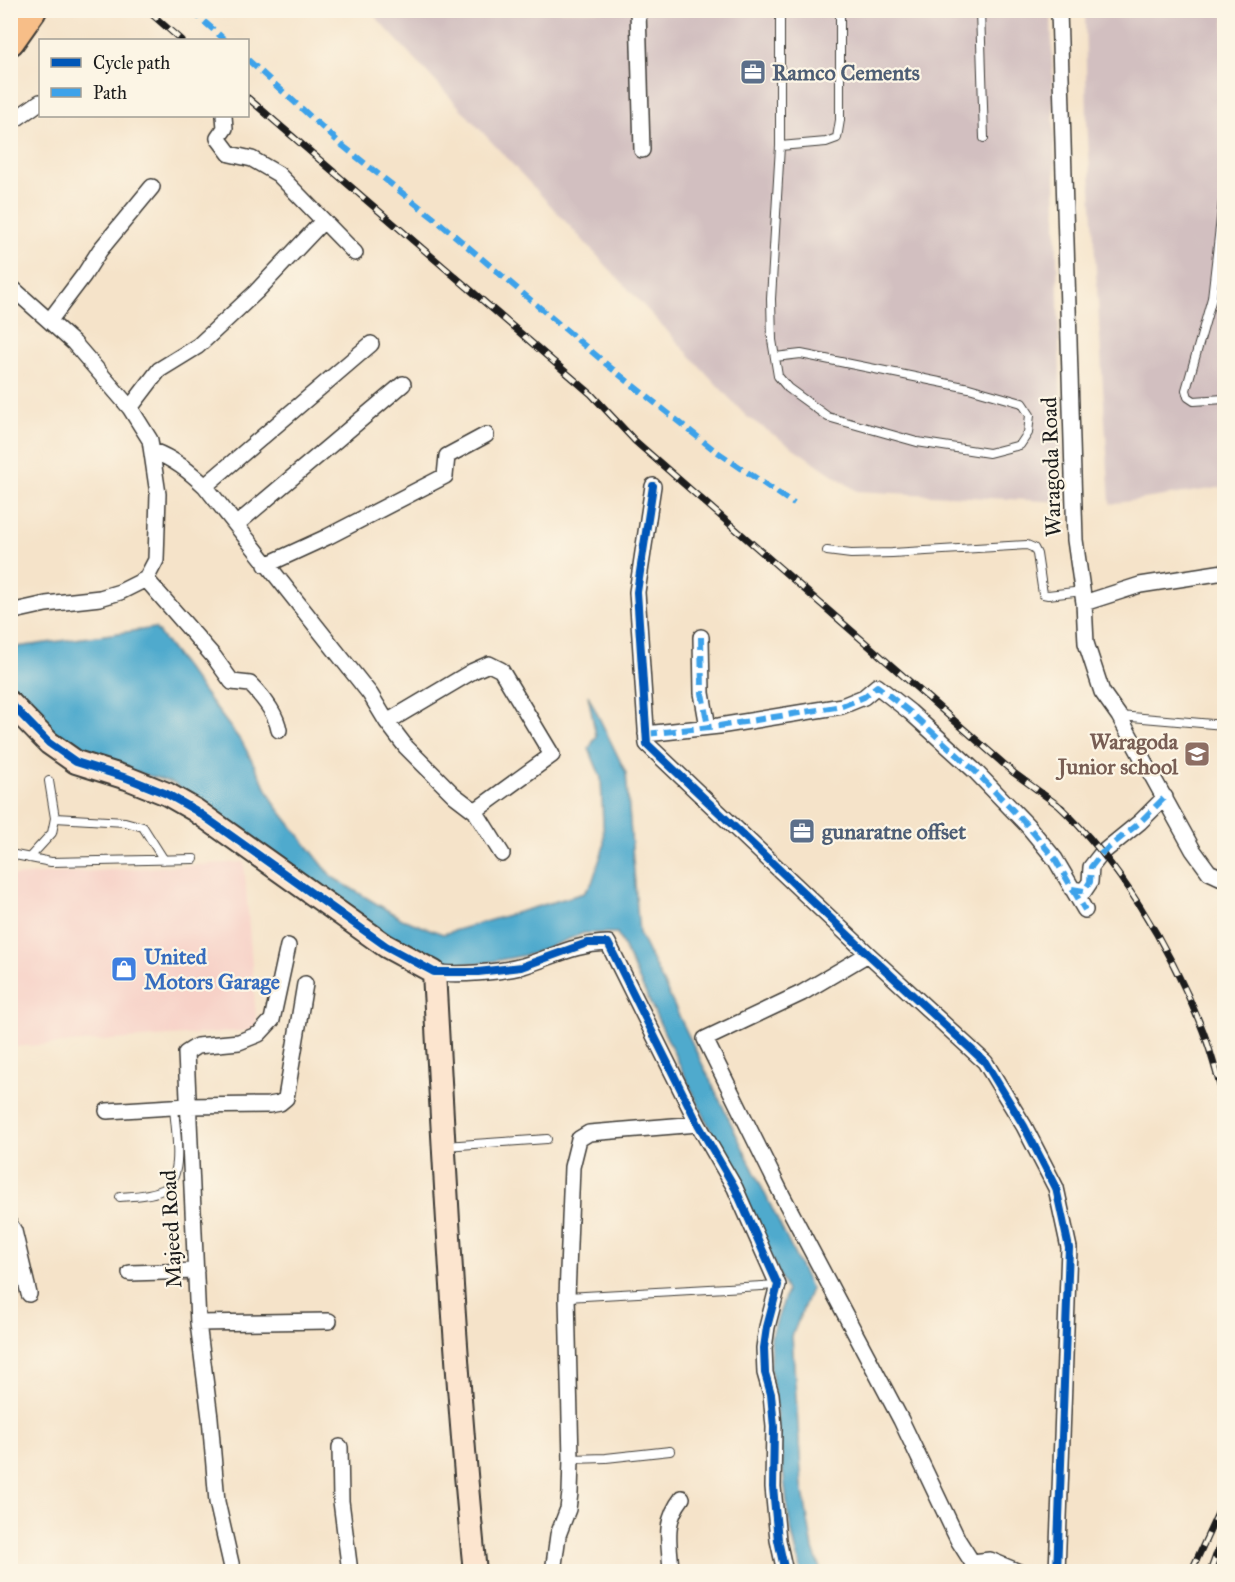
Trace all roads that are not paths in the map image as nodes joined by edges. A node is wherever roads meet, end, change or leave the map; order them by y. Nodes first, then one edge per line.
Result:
1 (32, 10) edge
2 (638, 10) edge
3 (780, 10) edge
4 (840, 10) edge
5 (980, 10) edge
6 (1059, 10) edge
7 (10, 41) edge
8 (39, 103) edge
9 (224, 117) edge
10 (10, 123) edge
11 (984, 138) dead end
12 (780, 146) junction
13 (642, 150) dead end
14 (152, 187) dead end
15 (1224, 192) edge
16 (323, 221) junction
17 (355, 253) dead end
18 (10, 286) edge
19 (50, 320) junction
20 (370, 345) dead end
21 (775, 357) junction
22 (403, 384) dead end
23 (1224, 399) edge
24 (130, 408) junction
25 (486, 435) dead end
26 (153, 451) junction
27 (206, 486) junction
28 (653, 486) dead end
29 (237, 524) junction
30 (827, 550) dead end
31 (266, 565) junction
32 (1224, 572) edge
33 (146, 579) junction
34 (1083, 597) junction
35 (10, 612) edge
36 (701, 637) dead end
37 (10, 703) edge
38 (1119, 716) junction
39 (387, 722) junction
40 (1224, 724) edge
41 (708, 727) junction
42 (279, 730) dead end
43 (646, 734) junction
44 (49, 781) dead end
45 (1165, 797) junction
46 (475, 811) junction
47 (55, 818) junction
48 (10, 854) edge
49 (502, 854) dead end
50 (29, 858) junction
51 (194, 859) dead end
52 (164, 860) junction
53 (1224, 879) edge
54 (1072, 889) junction
55 (1085, 910) dead end
56 (288, 946) dead end
57 (868, 954) junction
58 (434, 972) junction
59 (305, 984) dead end
60 (181, 1107) junction
61 (107, 1111) dead end
62 (698, 1124) junction
63 (547, 1139) dead end
64 (443, 1146) junction
65 (120, 1197) dead end
66 (10, 1225) edge
67 (196, 1271) junction
68 (130, 1273) dead end
69 (778, 1285) junction
70 (29, 1294) dead end
71 (567, 1297) junction
72 (329, 1321) dead end
73 (198, 1323) junction
74 (340, 1447) dead end
75 (670, 1451) dead end
76 (571, 1459) junction
77 (682, 1498) dead end
78 (968, 1567) edge
79 (233, 1572) edge
80 (350, 1572) edge
81 (475, 1572) edge
82 (554, 1572) edge
83 (671, 1572) edge
84 (785, 1572) edge
85 (1019, 1572) edge
86 (1057, 1572) edge

1 - 7 highway
2 - 13 street
3 - 12 lane
4 - 12 lane
5 - 11 lane
6 - 34 street, Waragoda Road
8 - 10 street
9 - 16 street
12 - 21 lane
14 - 19 street
15 - 23 lane
16 - 17 street
16 - 24 street
18 - 19 street
19 - 24 street
20 - 27 street
21 - 21 lane
22 - 29 street
24 - 26 street
25 - 31 street
26 - 27 street
26 - 33 street
27 - 29 street
28 - 43 street
29 - 31 street
30 - 34 lane
31 - 39 street
32 - 34 street
33 - 35 street
33 - 42 street
34 - 38 street, Waragoda Road
36 - 41 street
37 - 58 street
38 - 40 lane
38 - 45 street, Waragoda Road
39 - 46 street
39 - 46 street
41 - 43 street
41 - 54 street
43 - 57 street
44 - 47 lane
45 - 53 street, Waragoda Road
45 - 54 street
46 - 49 street
47 - 50 lane
47 - 52 lane
48 - 50 lane
50 - 52 lane
51 - 52 lane
54 - 55 street
56 - 60 street, Majeed Road
57 - 78 street
57 - 86 street
58 - 62 street
58 - 64 street
59 - 60 street
60 - 61 street
60 - 65 lane
60 - 67 street, Majeed Road
62 - 69 street
62 - 71 street
63 - 64 lane
64 - 81 street
66 - 70 street
67 - 68 street
67 - 73 street, Majeed Road
69 - 71 lane
69 - 84 street
71 - 76 street
72 - 73 street
73 - 79 street, Majeed Road
74 - 80 street
75 - 76 lane
76 - 82 street
77 - 83 street
78 - 85 street

